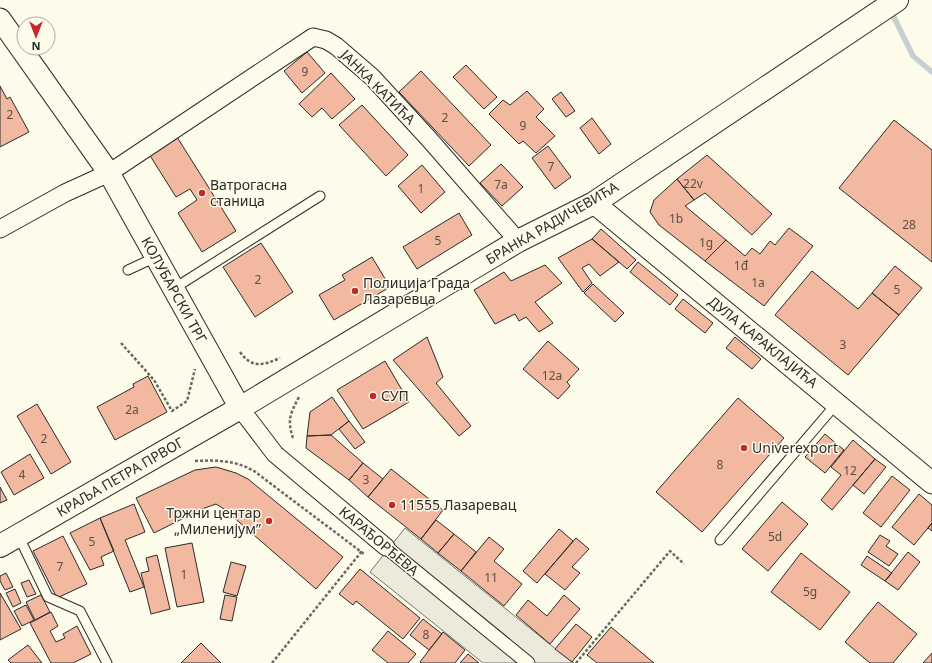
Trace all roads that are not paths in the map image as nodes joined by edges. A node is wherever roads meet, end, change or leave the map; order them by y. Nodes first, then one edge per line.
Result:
1 (897, 0) edge
2 (0, 19) edge
3 (109, 173) junction
4 (320, 196) dead end
5 (594, 202) junction
6 (0, 229) edge
7 (518, 241) junction
8 (156, 257) junction
9 (128, 270) dead end
10 (173, 288) junction
11 (837, 403) junction
12 (240, 408) junction
13 (932, 483) edge
14 (9, 540) edge
15 (720, 540) dead end
16 (379, 542) joint
17 (107, 663) edge
18 (528, 663) edge

1 - 5 main road, БРАНКА РАДИЧЕВИЋА
2 - 3 street, КОЛУБАРСКИ ТРГ
3 - 6 street
3 - 7 street, ЈАНКА КАТИЋА
3 - 8 street, КОЛУБАРСКИ ТРГ
4 - 10 lane
5 - 7 main road, БРАНКА РАДИЧЕВИЋА
5 - 11 street, ДУЛА КАРАКЛАЈИЋА
7 - 12 main road, БРАНКА РАДИЧЕВИЋА
8 - 9 lane
8 - 10 street, КОЛУБАРСКИ ТРГ
10 - 12 street, КОЛУБАРСКИ ТРГ
11 - 13 street, ДУЛА КАРАКЛАЈИЋА
11 - 15 lane
12 - 14 main road, КРАЉА ПЕТРА ПРВОГ
12 - 16 street, КАРАЂОРЂЕВА
14 - 17 lane
16 - 18 street, КАРАЂОРЂЕВА

